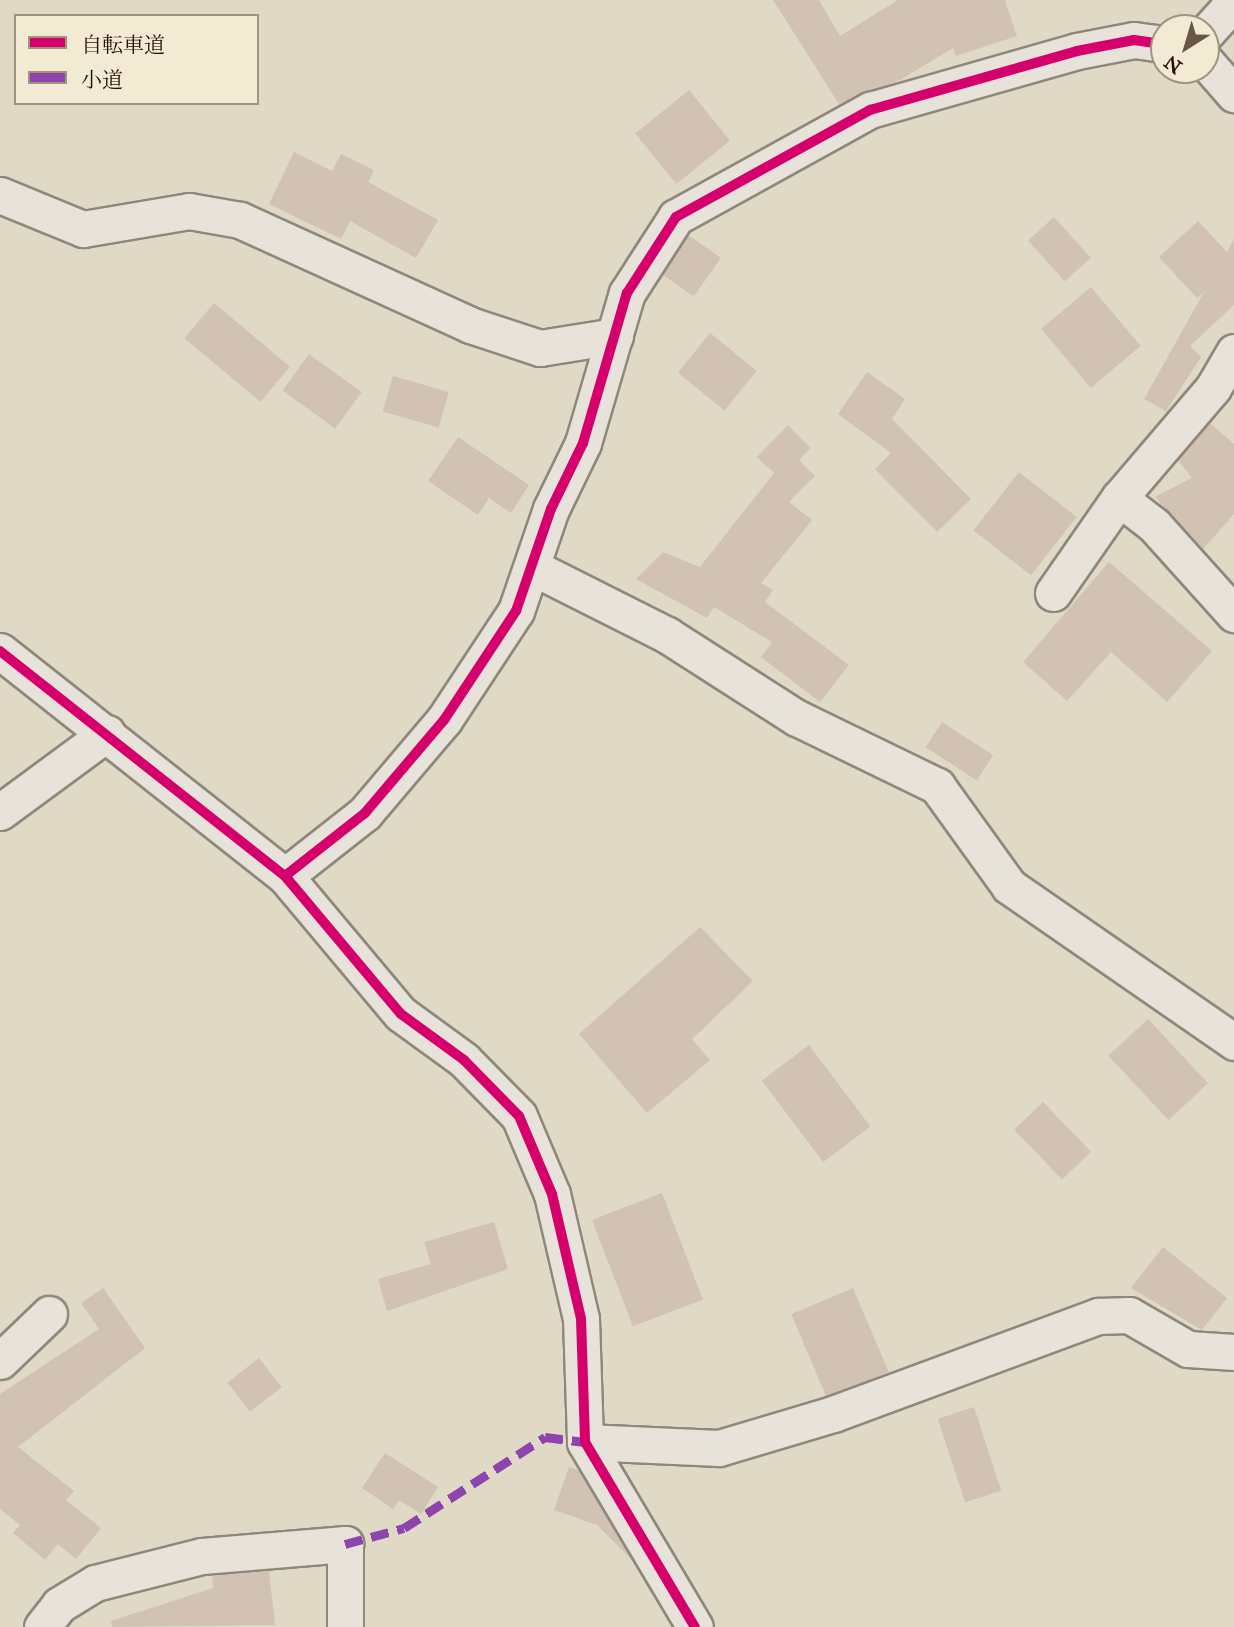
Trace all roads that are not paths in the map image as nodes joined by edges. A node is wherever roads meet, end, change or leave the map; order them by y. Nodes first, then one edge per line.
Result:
1 (1234, 2) edge
2 (1220, 18) edge
3 (1150, 42) edge
4 (1220, 78) edge
5 (1234, 94) edge
6 (0, 195) edge
7 (615, 336) junction
8 (1234, 352) edge
9 (1119, 498) junction
10 (534, 568) junction
11 (1053, 593) dead end
12 (1234, 614) edge
13 (0, 651) edge
14 (107, 733) junction
15 (0, 812) edge
16 (285, 876) junction
17 (1234, 1042) edge
18 (49, 1314) dead end
19 (1234, 1352) edge
20 (0, 1361) edge
21 (585, 1442) junction
22 (42, 1627) edge
23 (345, 1627) edge
24 (695, 1627) edge

1 - 2 street
3 - 7 street
4 - 5 street
6 - 7 street
7 - 10 street
8 - 9 street
9 - 11 street
9 - 12 street
10 - 16 street
10 - 17 street
13 - 14 street
14 - 15 street
14 - 16 street
16 - 21 street
18 - 20 street
19 - 21 street
21 - 24 street
22 - 23 street

